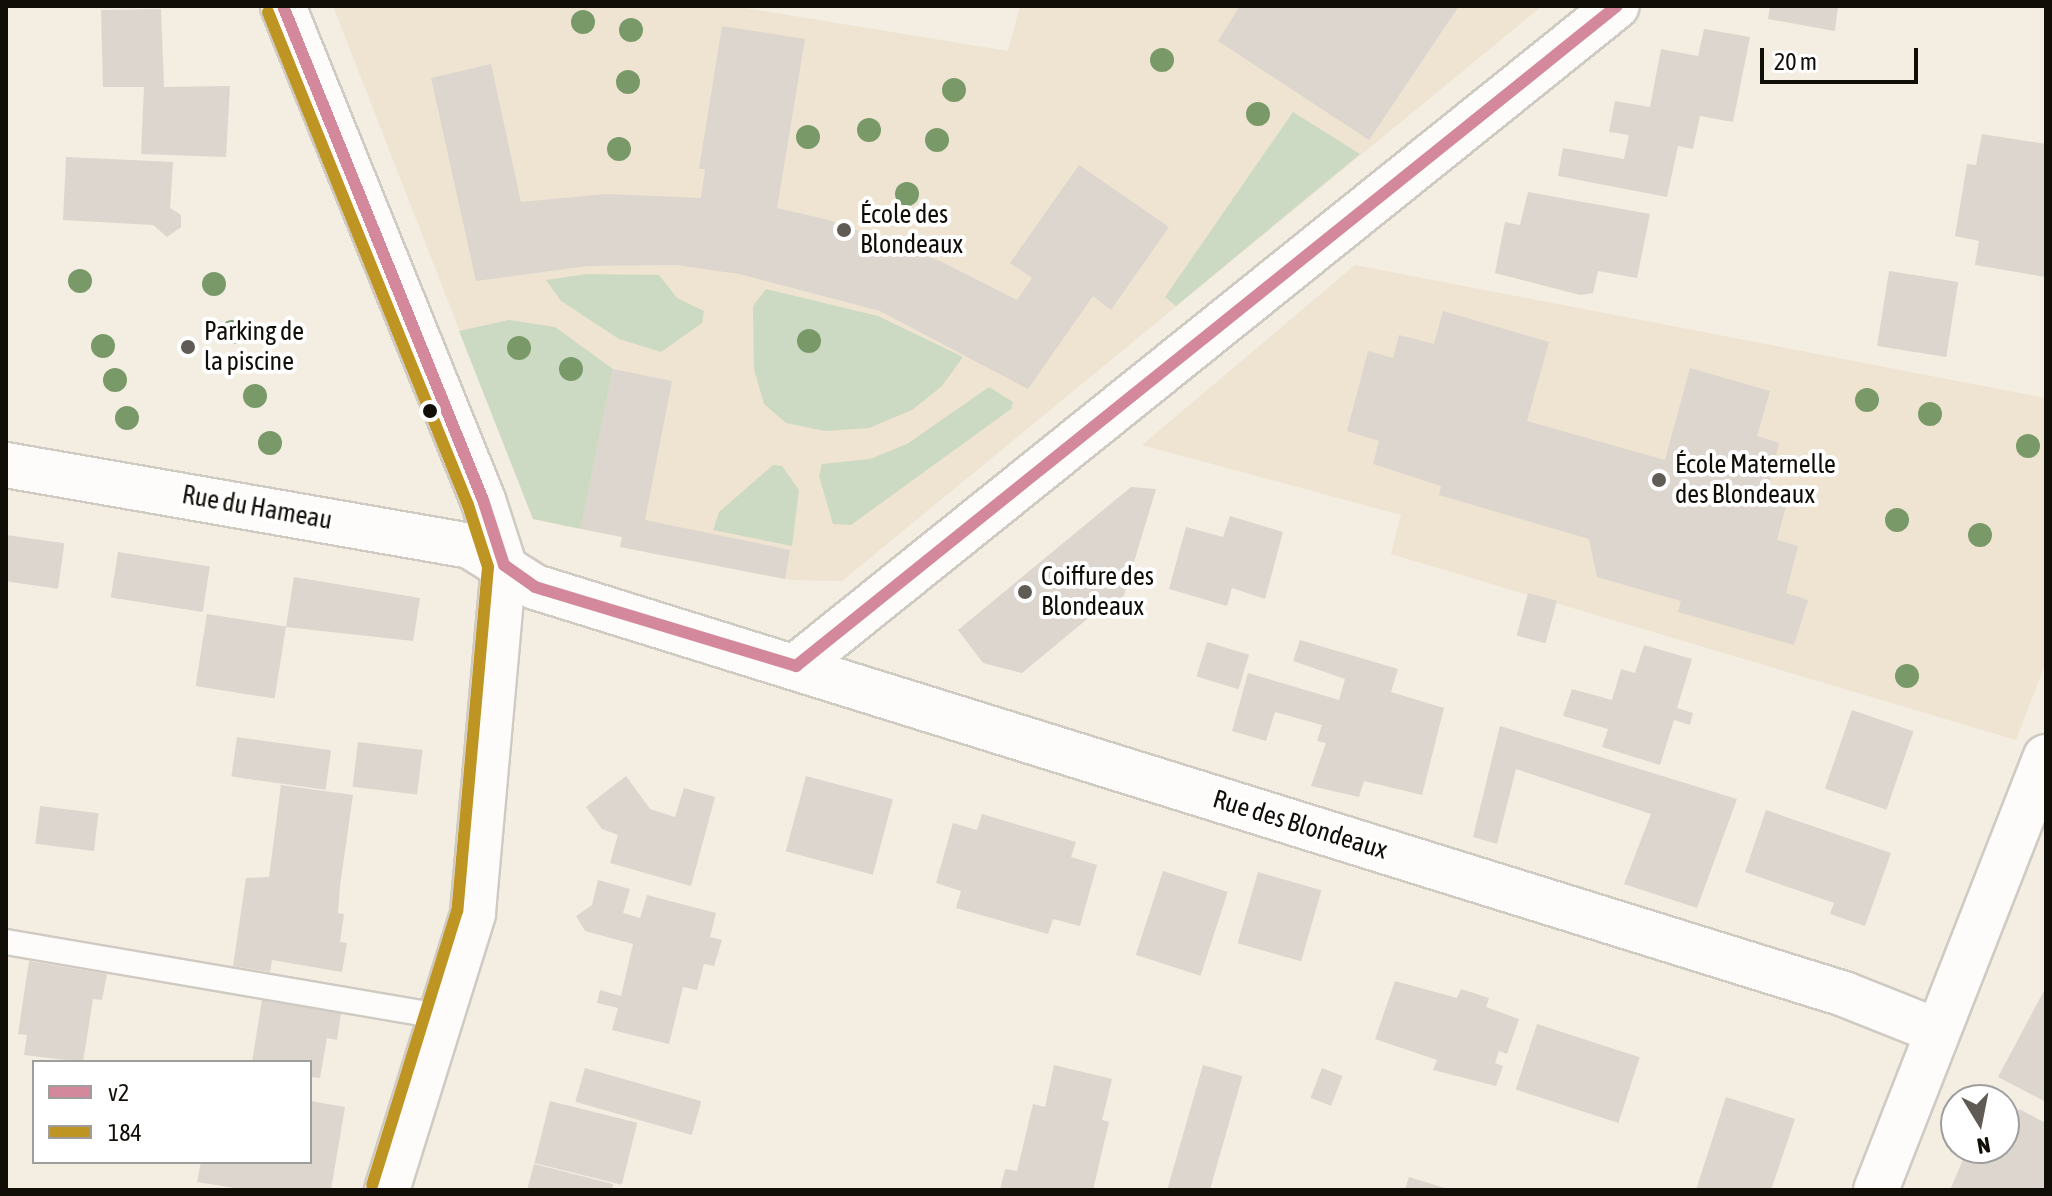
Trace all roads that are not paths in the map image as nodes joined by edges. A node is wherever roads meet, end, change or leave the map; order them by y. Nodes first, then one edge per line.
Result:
1 (283, 6) edge
2 (1617, 6) edge
3 (6, 465) edge
4 (504, 565) junction
5 (796, 666) junction
6 (2046, 757) edge
7 (6, 942) edge
8 (441, 1016) junction
9 (1937, 1031) junction
10 (387, 1190) edge
11 (1876, 1190) edge

1 - 4 street
2 - 5 street
3 - 4 street, Rue du Hameau
4 - 5 street, Rue des Blondeaux
4 - 8 street
5 - 9 street, Rue des Blondeaux
6 - 9 street
7 - 8 lane
8 - 10 street
9 - 11 street

